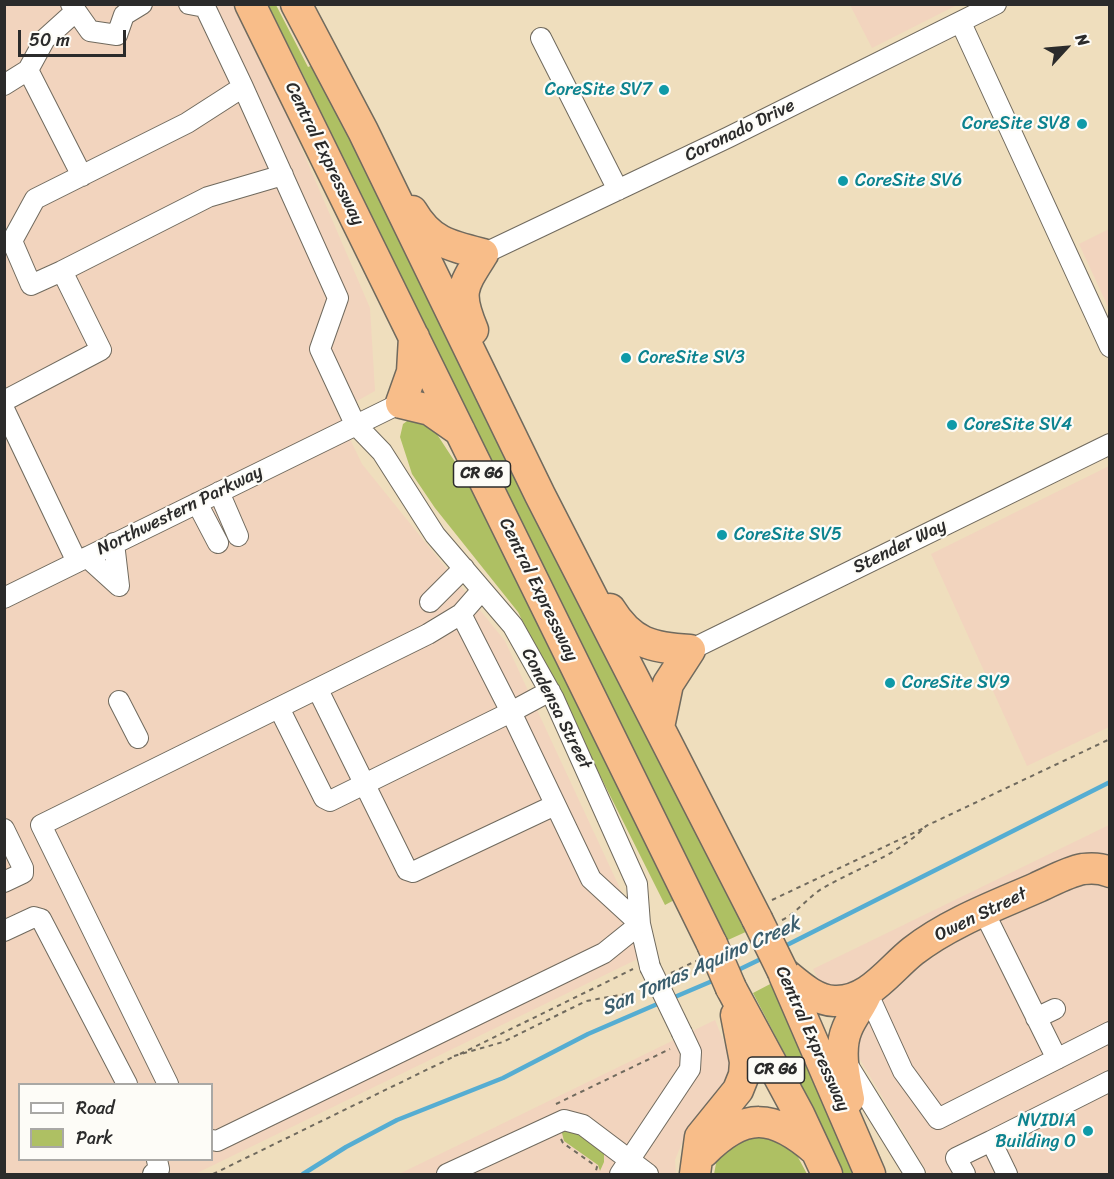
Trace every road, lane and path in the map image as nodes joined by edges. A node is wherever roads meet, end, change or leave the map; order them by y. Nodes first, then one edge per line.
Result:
1 (142, 4) edge
2 (189, 4) edge
3 (250, 4) edge
4 (296, 4) edge
5 (996, 4) edge
6 (74, 8) edge
7 (961, 23) junction
8 (541, 38) dead end
9 (28, 70) junction
10 (4, 85) edge
11 (243, 87) junction
12 (363, 131) junction
13 (283, 174) junction
14 (82, 176) junction
15 (618, 190) junction
16 (483, 254) junction
17 (62, 271) junction
18 (414, 337) junction
19 (1110, 347) edge
20 (4, 401) edge
21 (401, 403) junction
22 (4, 409) edge
23 (355, 424) junction
24 (460, 430) junction
25 (1110, 444) edge
26 (219, 492) junction
27 (540, 495) junction
28 (197, 503) junction
29 (238, 536) dead end
30 (114, 543) junction
31 (218, 543) dead end
32 (82, 559) junction
33 (464, 568) junction
34 (482, 590) junction
35 (4, 598) edge
36 (430, 602) dead end
37 (461, 614) junction
38 (690, 650) junction
39 (318, 690) junction
40 (550, 691) junction
41 (119, 701) dead end
42 (279, 708) junction
43 (511, 712) junction
44 (658, 727) junction
45 (138, 738) dead end
46 (1110, 739) edge
47 (364, 784) junction
48 (555, 805) junction
49 (926, 826) junction
50 (5, 832) edge
51 (1106, 865) edge
52 (4, 882) edge
53 (984, 912) junction
54 (767, 920) junction
55 (640, 924) junction
56 (4, 931) edge
57 (708, 951) junction
58 (654, 969) junction
59 (783, 972) junction
60 (642, 988) dead end
61 (731, 988) junction
62 (867, 992) junction
63 (1055, 1009) dead end
64 (1036, 1018) junction
65 (1110, 1032) edge
66 (689, 1043) junction
67 (454, 1056) junction
68 (844, 1059) junction
69 (1057, 1059) junction
70 (1110, 1081) edge
71 (127, 1083) edge
72 (168, 1083) edge
73 (556, 1122) junction
74 (854, 1135) junction
75 (213, 1140) edge
76 (991, 1141) junction
77 (157, 1161) edge
78 (823, 1164) edge
79 (625, 1167) edge
80 (695, 1167) edge
81 (153, 1174) edge
82 (213, 1174) edge
83 (447, 1174) edge
84 (596, 1174) edge
85 (648, 1174) edge
86 (870, 1174) edge
87 (915, 1174) edge
88 (964, 1174) edge
89 (1007, 1174) edge

1 - 6 street
2 - 11 street
3 - 18 highway, Central Expressway / CR G6
4 - 12 highway, Central Expressway / CR G6
5 - 7 street, Coronado Drive
6 - 9 street
7 - 15 street, Coronado Drive
7 - 19 street
8 - 15 street
9 - 10 street
9 - 14 street
11 - 13 street
11 - 14 street
12 - 16 highway
12 - 27 highway, Central Expressway / CR G6
13 - 17 street
13 - 23 street
14 - 17 street
15 - 16 street, Coronado Drive
16 - 27 highway
17 - 20 street
18 - 21 highway
18 - 24 highway, Central Expressway / CR G6
21 - 23 street, Northwestern Parkway
21 - 24 highway
22 - 32 street
23 - 26 street, Northwestern Parkway
23 - 33 street, Condensa Street
24 - 57 highway, Central Expressway / CR G6
25 - 38 street, Stender Way
26 - 28 street, Northwestern Parkway
26 - 29 street
27 - 38 highway
27 - 44 highway, Central Expressway / CR G6
28 - 30 street, Northwestern Parkway
28 - 31 street
30 - 32 street, Northwestern Parkway
30 - 32 street
32 - 35 street, Northwestern Parkway
33 - 34 street, Condensa Street
33 - 36 street
34 - 37 street
34 - 40 street, Condensa Street
37 - 39 street
37 - 43 street
38 - 44 highway
39 - 42 street
39 - 47 street
40 - 43 street
40 - 55 street, Condensa Street
41 - 45 street
42 - 47 street
42 - 72 street
43 - 47 street
43 - 48 street
44 - 54 highway, Central Expressway / CR G6
46 - 49 path
47 - 48 street
48 - 55 street
49 - 54 path
49 - 54 path
50 - 52 street
51 - 53 highway, Owen Street
53 - 62 highway, Owen Street
53 - 64 street
54 - 59 highway, Central Expressway / CR G6, bridge
55 - 58 street, Condensa Street
55 - 75 street
56 - 71 street
57 - 58 path
57 - 61 highway, Central Expressway / CR G6, bridge
58 - 66 street, Condensa Street, bridge
58 - 67 path
59 - 62 highway
59 - 74 highway, Central Expressway / CR G6
60 - 67 path
61 - 78 highway, Central Expressway / CR G6
61 - 80 highway
62 - 68 highway
62 - 69 street
63 - 64 street
64 - 69 street
65 - 69 street
66 - 73 path
66 - 79 street
67 - 82 path
68 - 74 highway
68 - 87 street
70 - 76 street
73 - 79 street
73 - 83 street
73 - 84 path
74 - 86 highway, Central Expressway / CR G6
76 - 88 street
76 - 89 street
77 - 81 street
78 - 80 highway
79 - 85 street

